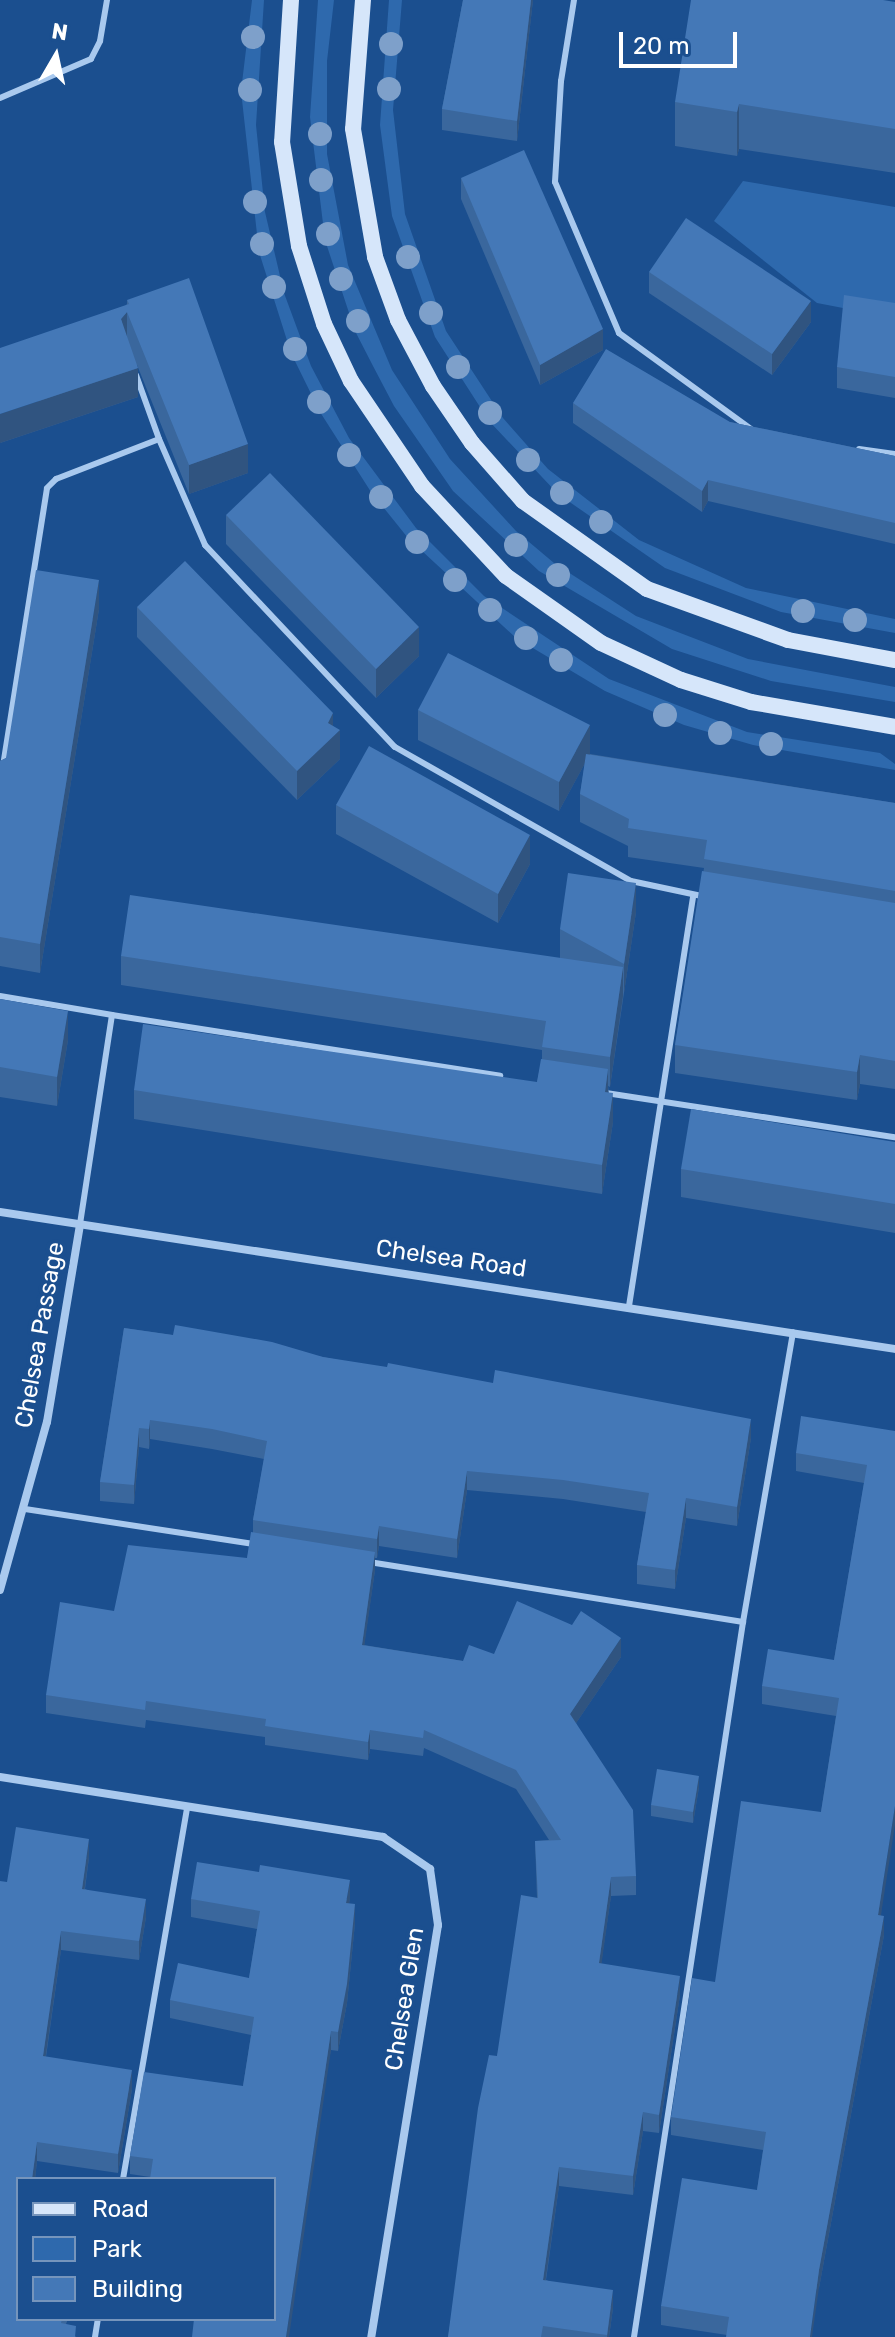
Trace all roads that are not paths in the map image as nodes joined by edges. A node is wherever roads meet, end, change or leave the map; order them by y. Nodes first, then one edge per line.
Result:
1 (107, 0) edge
2 (291, 0) edge
3 (363, 0) edge
4 (574, 0) edge
5 (0, 98) edge
6 (131, 360) edge
7 (759, 435) edge
8 (159, 439) junction
9 (850, 448) edge
10 (895, 454) edge
11 (895, 660) edge
12 (895, 727) edge
13 (2, 772) edge
14 (693, 895) junction
15 (709, 897) edge
16 (0, 996) edge
17 (112, 1015) junction
18 (505, 1077) edge
19 (599, 1092) edge
20 (662, 1102) junction
21 (895, 1137) edge
22 (0, 1212) edge
23 (80, 1224) junction
24 (629, 1306) junction
25 (793, 1332) junction
26 (895, 1349) edge
27 (25, 1509) junction
28 (260, 1545) edge
29 (354, 1560) edge
30 (0, 1590) edge
31 (743, 1622) junction
32 (0, 1777) edge
33 (187, 1808) junction
34 (123, 2177) edge
35 (371, 2337) edge
36 (634, 2337) edge

1 - 5 lane
2 - 12 street
3 - 11 street
4 - 7 lane
6 - 8 lane
8 - 13 lane
8 - 14 lane
9 - 10 lane
14 - 15 lane
14 - 20 lane
16 - 17 lane
17 - 18 lane
17 - 23 lane
19 - 20 lane
20 - 21 lane
20 - 24 lane
22 - 23 street, Chelsea Road
23 - 24 street, Chelsea Road
23 - 27 street, Chelsea Passage
24 - 25 street, Chelsea Road
25 - 26 street, Chelsea Road
25 - 31 lane
27 - 28 lane
27 - 30 street, Chelsea Passage
29 - 31 lane
31 - 36 lane
32 - 33 street, Chelsea Glen
33 - 34 lane
33 - 35 street, Chelsea Glen

